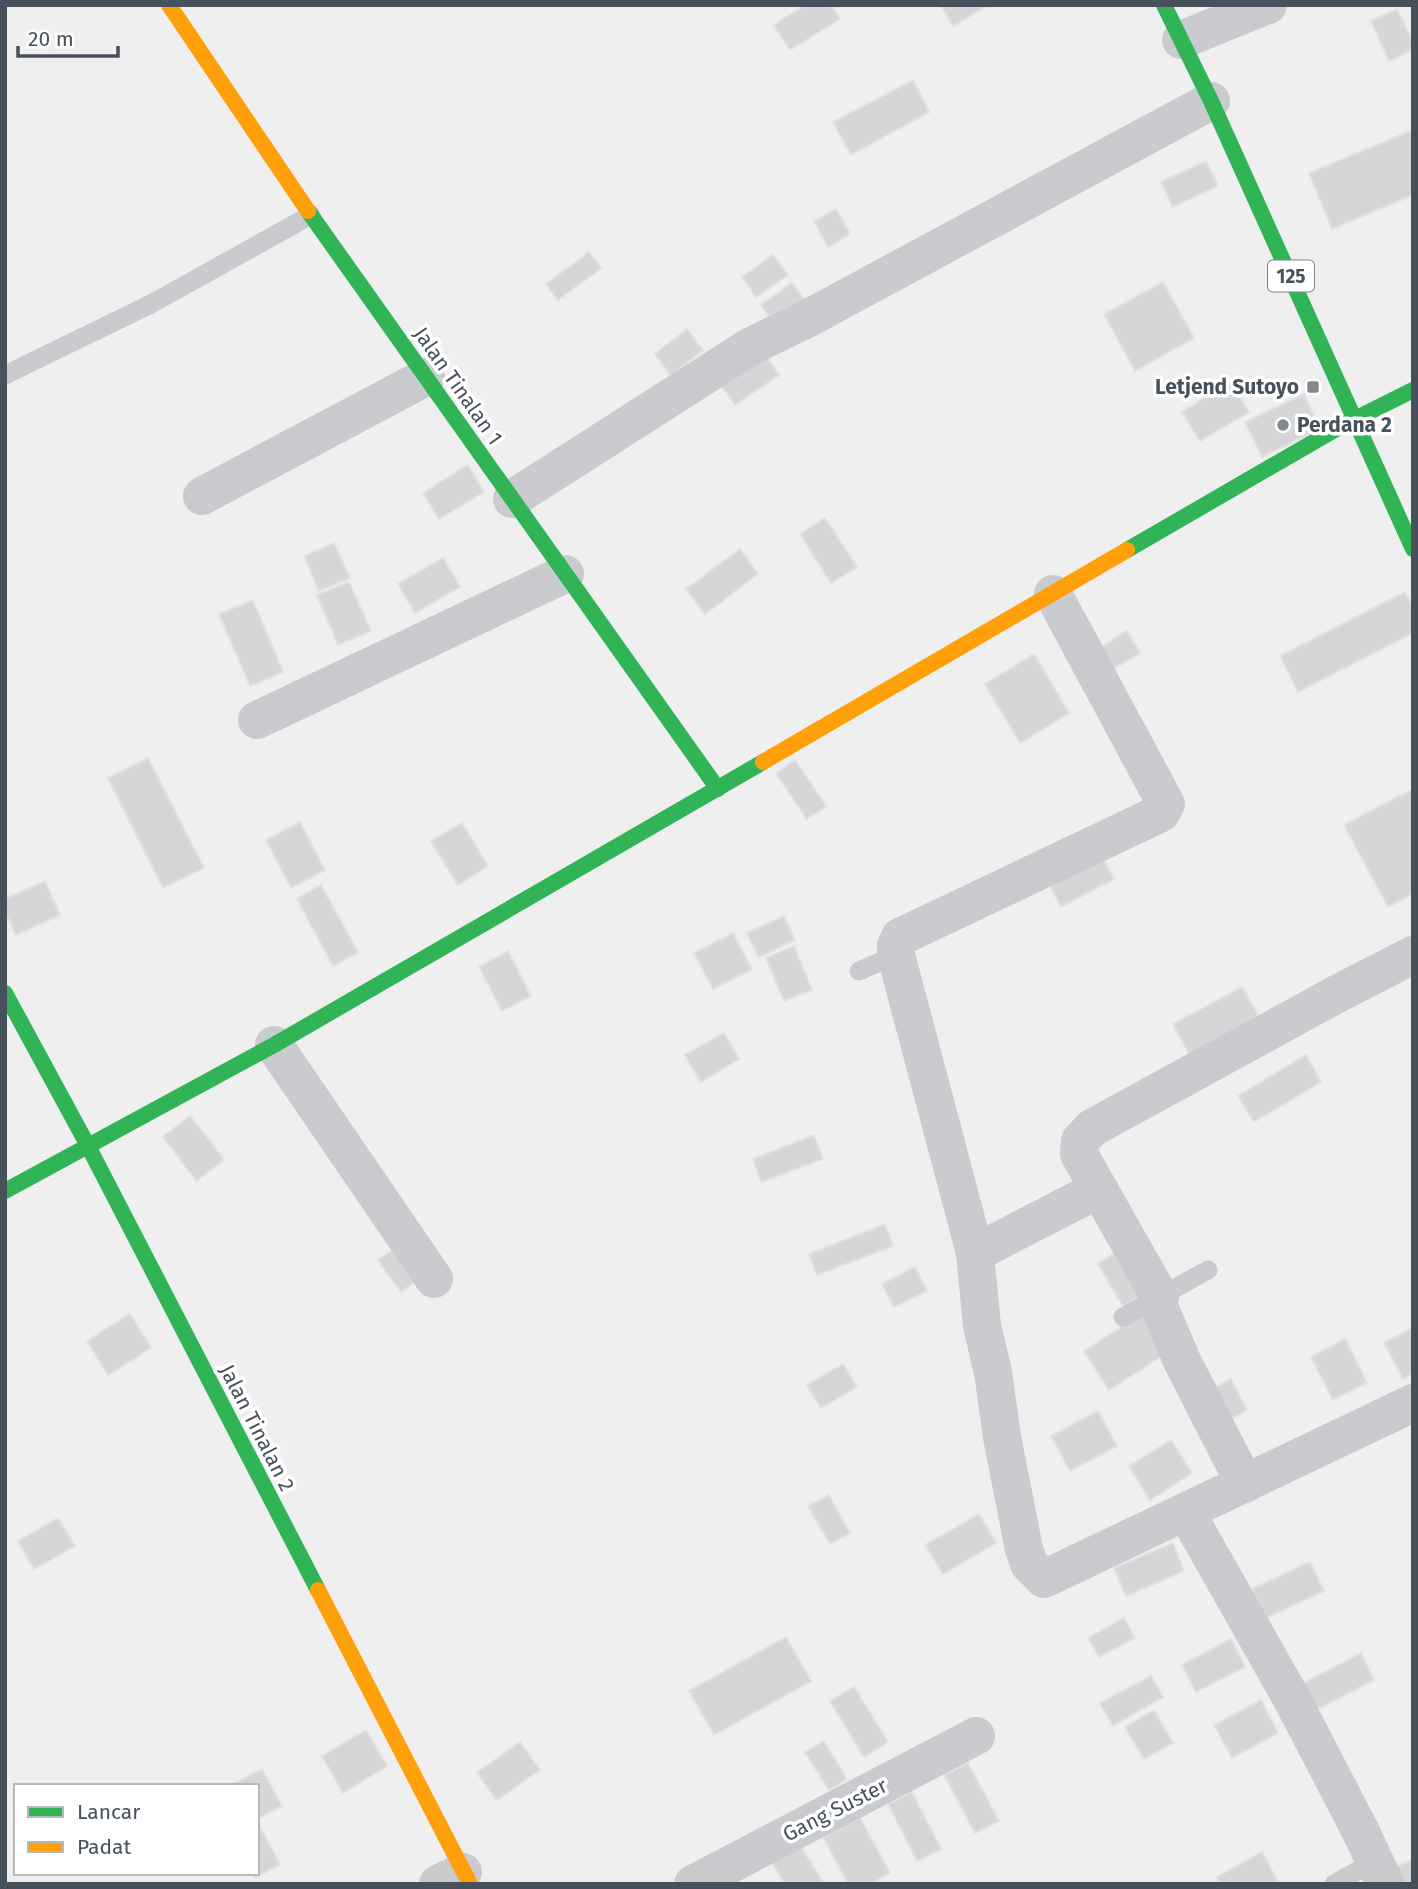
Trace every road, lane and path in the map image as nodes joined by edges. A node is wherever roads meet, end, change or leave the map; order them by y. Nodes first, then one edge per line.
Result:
1 (169, 5) edge
2 (1164, 5) edge
3 (1268, 5) edge
4 (1181, 40) junction
5 (1211, 101) junction
6 (312, 215) junction
7 (5, 376) edge
8 (426, 377) junction
9 (1413, 390) edge
10 (1355, 419) junction
11 (202, 496) dead end
12 (512, 499) junction
13 (1413, 549) edge
14 (565, 574) junction
15 (1054, 594) junction
16 (257, 720) dead end
17 (718, 789) junction
18 (896, 955) junction
19 (1413, 955) edge
20 (859, 971) dead end
21 (5, 993) edge
22 (274, 1045) junction
23 (87, 1144) junction
24 (1099, 1189) junction
25 (5, 1191) edge
26 (975, 1253) junction
27 (1208, 1270) dead end
28 (434, 1279) dead end
29 (1158, 1298) junction
30 (1123, 1317) dead end
31 (1413, 1403) edge
32 (1245, 1484) junction
33 (1186, 1512) junction
34 (976, 1736) dead end
35 (1380, 1872) edge
36 (457, 1880) edge
37 (693, 1884) edge
38 (1334, 1884) edge

1 - 6 street, Jalan Tinalan 1
2 - 4 street, 125
3 - 4 street
4 - 5 street, 125
5 - 10 street, 125
5 - 12 street
6 - 7 lane
6 - 8 street, Jalan Tinalan 1
8 - 11 street
8 - 12 street, Jalan Tinalan 1
9 - 10 street
10 - 13 street, 125
10 - 15 street
12 - 14 street, Jalan Tinalan 1
14 - 16 street
14 - 17 street, Jalan Tinalan 1
15 - 17 street
15 - 18 street
17 - 22 street
18 - 20 lane
18 - 26 street
19 - 24 street
21 - 23 street, Jalan Tinalan 2
22 - 23 street
22 - 28 street
23 - 25 street
23 - 36 street, Jalan Tinalan 2
24 - 26 street
24 - 29 street
26 - 33 street
27 - 29 lane
29 - 30 lane
29 - 32 street
31 - 32 street
32 - 33 street
33 - 35 street
34 - 37 street, Gang Suster
35 - 38 lane

